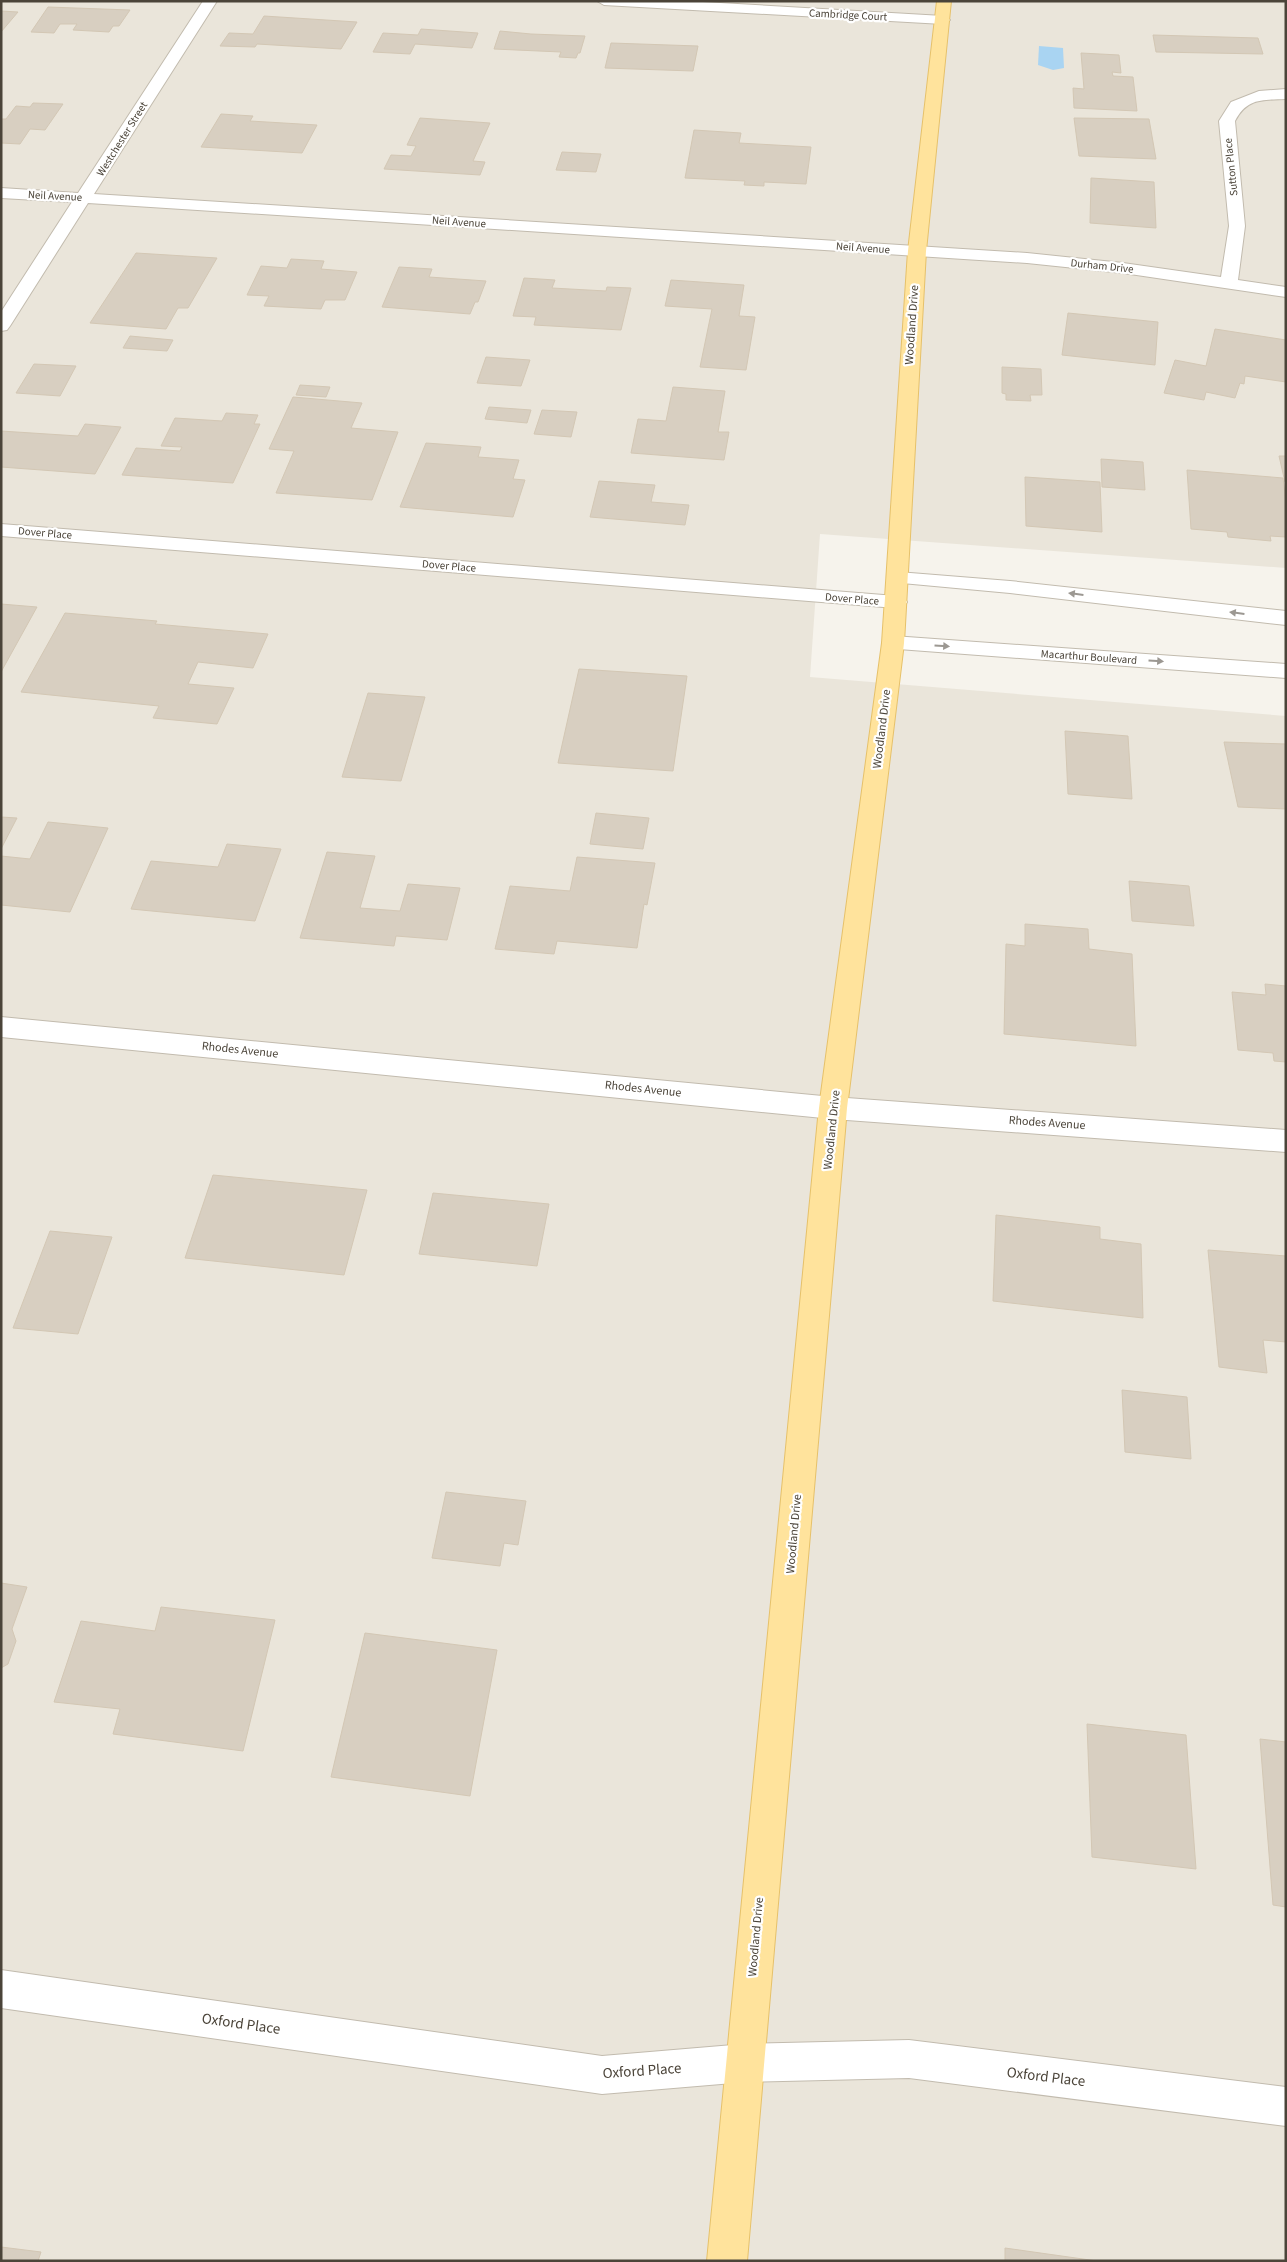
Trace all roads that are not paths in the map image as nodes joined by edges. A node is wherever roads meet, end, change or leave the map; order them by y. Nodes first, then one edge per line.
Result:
1 (210, 1) edge
2 (604, 1) edge
3 (944, 1) edge
4 (943, 20) junction
5 (1286, 94) edge
6 (1, 193) edge
7 (85, 198) junction
8 (917, 251) junction
9 (1229, 283) junction
10 (1286, 292) edge
11 (1, 326) edge
12 (1, 530) edge
13 (898, 578) junction
14 (896, 602) junction
15 (1286, 618) edge
16 (893, 643) junction
17 (1286, 670) edge
18 (1, 1027) edge
19 (833, 1108) junction
20 (1286, 1141) edge
21 (1, 1989) edge
22 (745, 2063) junction
23 (1286, 2107) edge
24 (727, 2261) edge

1 - 7 street, Westchester Street
2 - 4 street, Cambridge Court
3 - 4 main road, Woodland Drive
4 - 8 main road, Woodland Drive
5 - 9 street, Sutton Place
6 - 7 street, Neil Avenue
7 - 8 street, Neil Avenue
7 - 11 street, Westchester Street
8 - 9 street, Durham Drive
8 - 13 main road, Woodland Drive
9 - 10 street, Durham Drive
12 - 14 street, Dover Place
13 - 14 main road, Woodland Drive
15 -> 13 street
14 - 16 main road, Woodland Drive
16 -> 17 street, Macarthur Boulevard
16 - 19 main road, Woodland Drive
18 - 19 street, Rhodes Avenue
19 - 20 street, Rhodes Avenue
19 - 22 main road, Woodland Drive
21 - 22 street, Oxford Place
22 - 23 street, Oxford Place
22 - 24 main road, Woodland Drive

